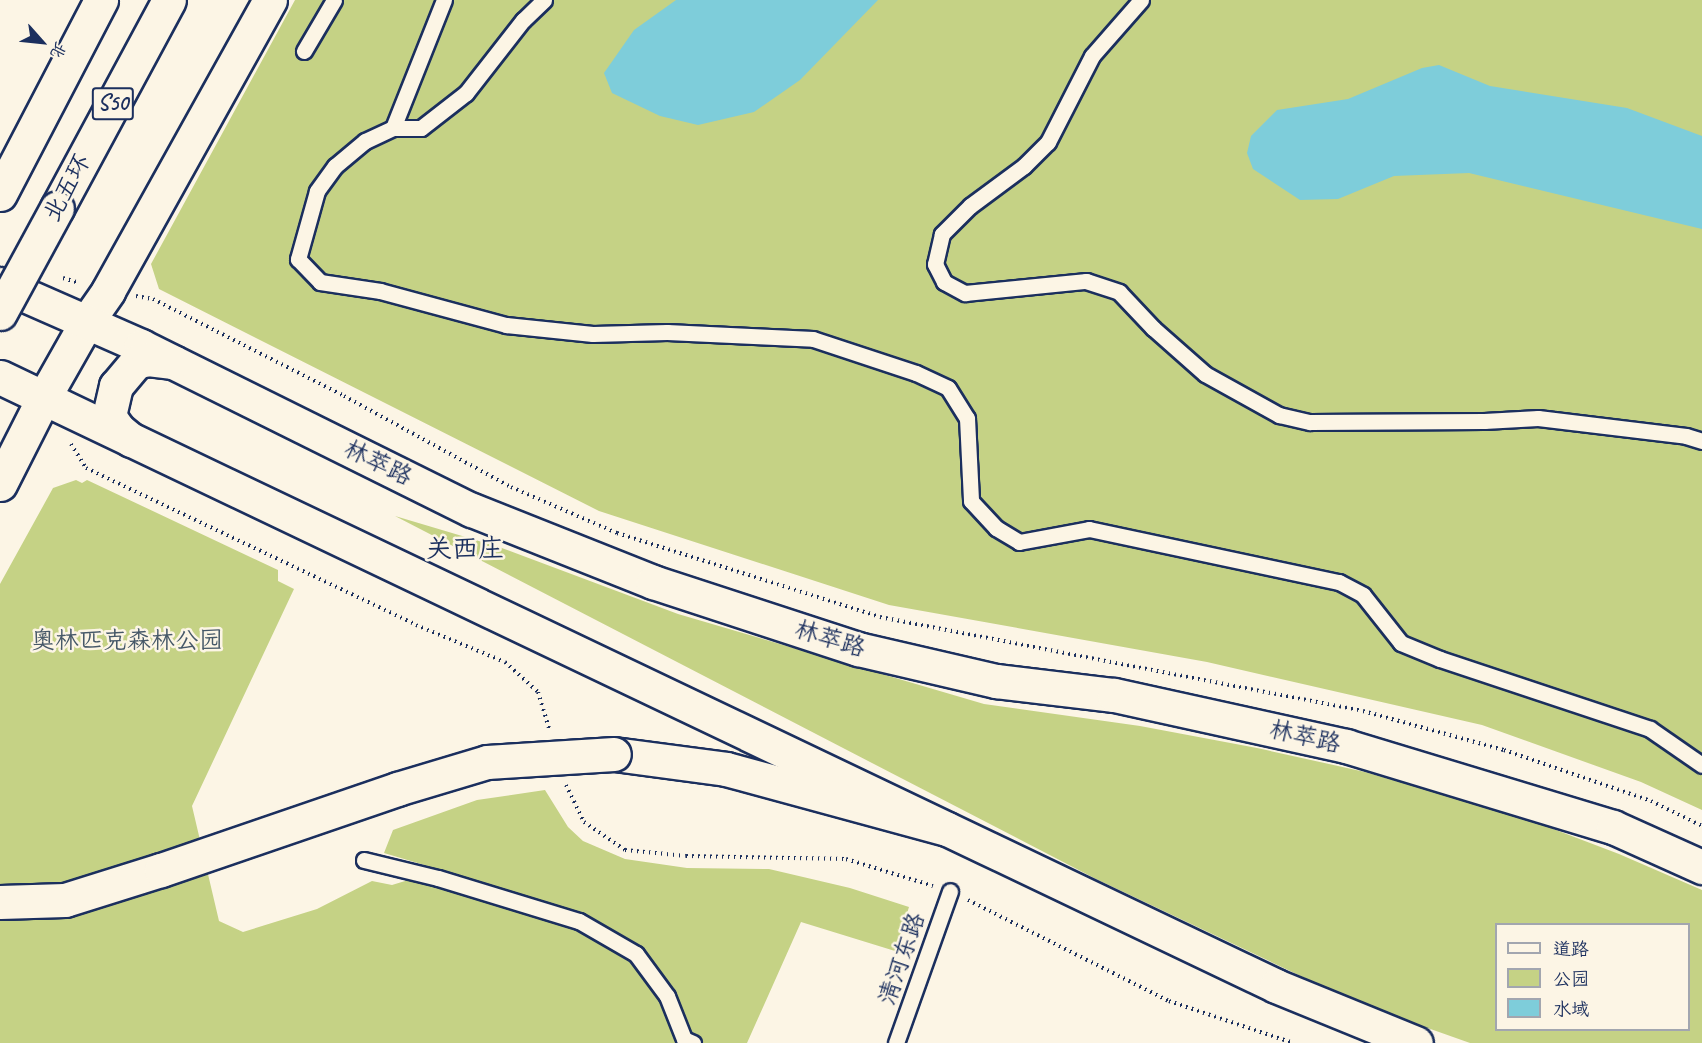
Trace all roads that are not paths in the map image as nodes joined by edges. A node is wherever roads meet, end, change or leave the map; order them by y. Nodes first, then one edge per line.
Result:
1 (101, 0) edge
2 (169, 0) edge
3 (270, 0) edge
4 (334, 0) edge
5 (444, 0) edge
6 (544, 0) edge
7 (1141, 0) edge
8 (304, 51) dead end
9 (393, 128) junction
10 (3, 188) edge
11 (0, 284) edge
12 (0, 313) edge
13 (86, 323) junction
14 (173, 362) junction
15 (0, 377) edge
16 (43, 399) junction
17 (132, 441) junction
18 (1702, 441) edge
19 (0, 484) edge
20 (1702, 765) edge
21 (947, 829) junction
22 (364, 860) dead end
23 (1702, 867) edge
24 (950, 891) dead end
25 (0, 902) edge
26 (693, 1043) edge
27 (896, 1043) edge
28 (1416, 1043) edge

1 - 10 main road, S50
2 - 12 main road, 北五环 / S50, bridge
3 - 13 main road
4 - 8 lane
5 - 9 lane
6 - 9 lane
7 - 18 lane
9 - 20 lane
11 - 13 main road, 林萃路
13 - 14 main road, 林萃路
13 - 16 main road
14 - 17 main road
14 - 23 main road, 林萃路
15 - 16 main road
16 - 17 main road
16 - 19 main road
17 - 21 main road
21 - 25 main road, bridge
21 - 28 main road
22 - 26 lane
24 - 27 lane, 清河东路

